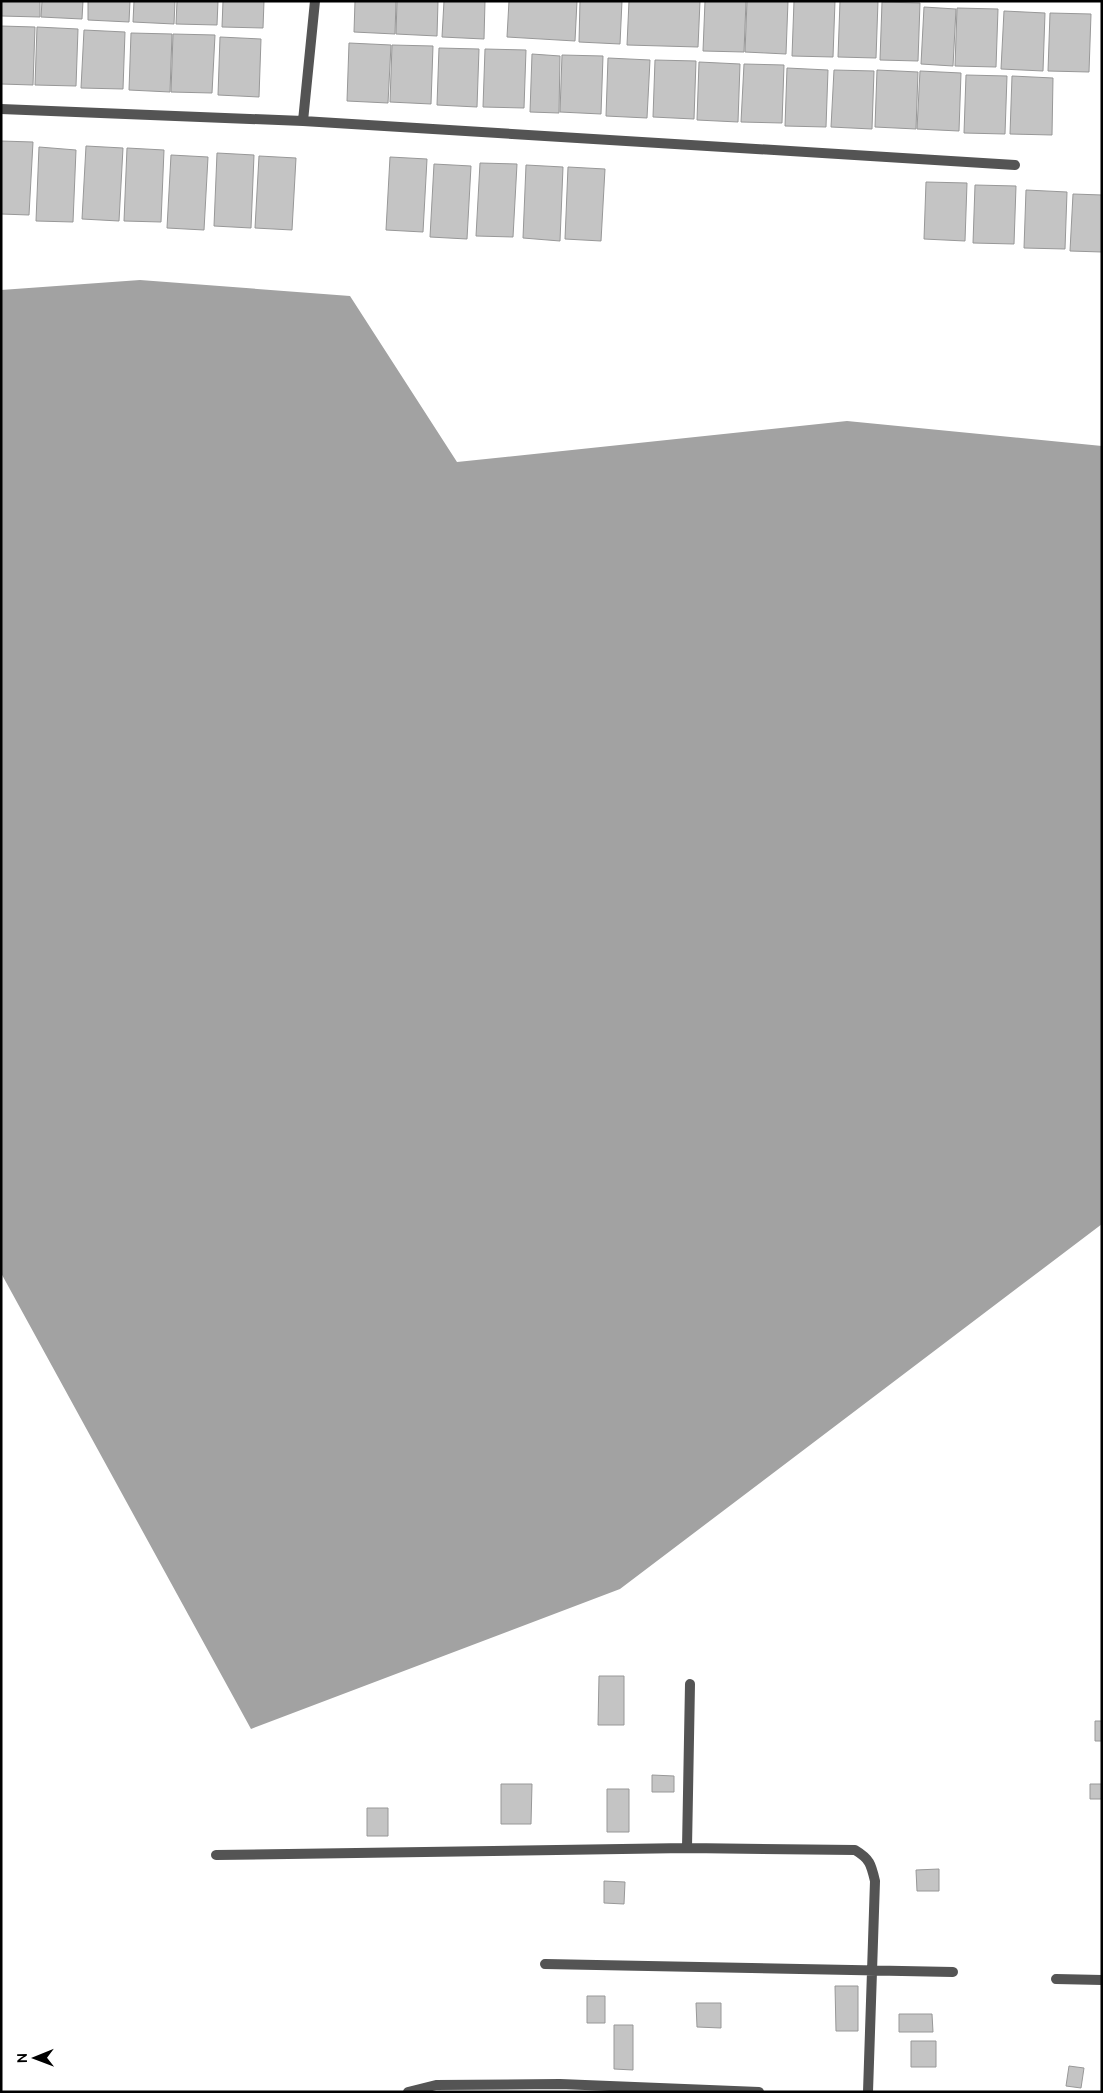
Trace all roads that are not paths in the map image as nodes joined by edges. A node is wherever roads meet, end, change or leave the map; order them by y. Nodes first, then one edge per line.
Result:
1 (315, 1) edge
2 (1, 109) edge
3 (303, 121) junction
4 (1015, 165) dead end
5 (690, 1684) dead end
6 (687, 1848) junction
7 (216, 1855) dead end
8 (545, 1964) dead end
9 (872, 1971) junction
10 (953, 1972) dead end
11 (1056, 1979) dead end
12 (1102, 1980) edge
13 (408, 2092) edge
14 (759, 2092) edge
15 (868, 2092) edge

1 - 3 street
2 - 3 street
3 - 4 street
5 - 6 street
6 - 7 street
6 - 9 street
8 - 9 street
9 - 10 street
9 - 15 street
11 - 12 street
13 - 14 street

